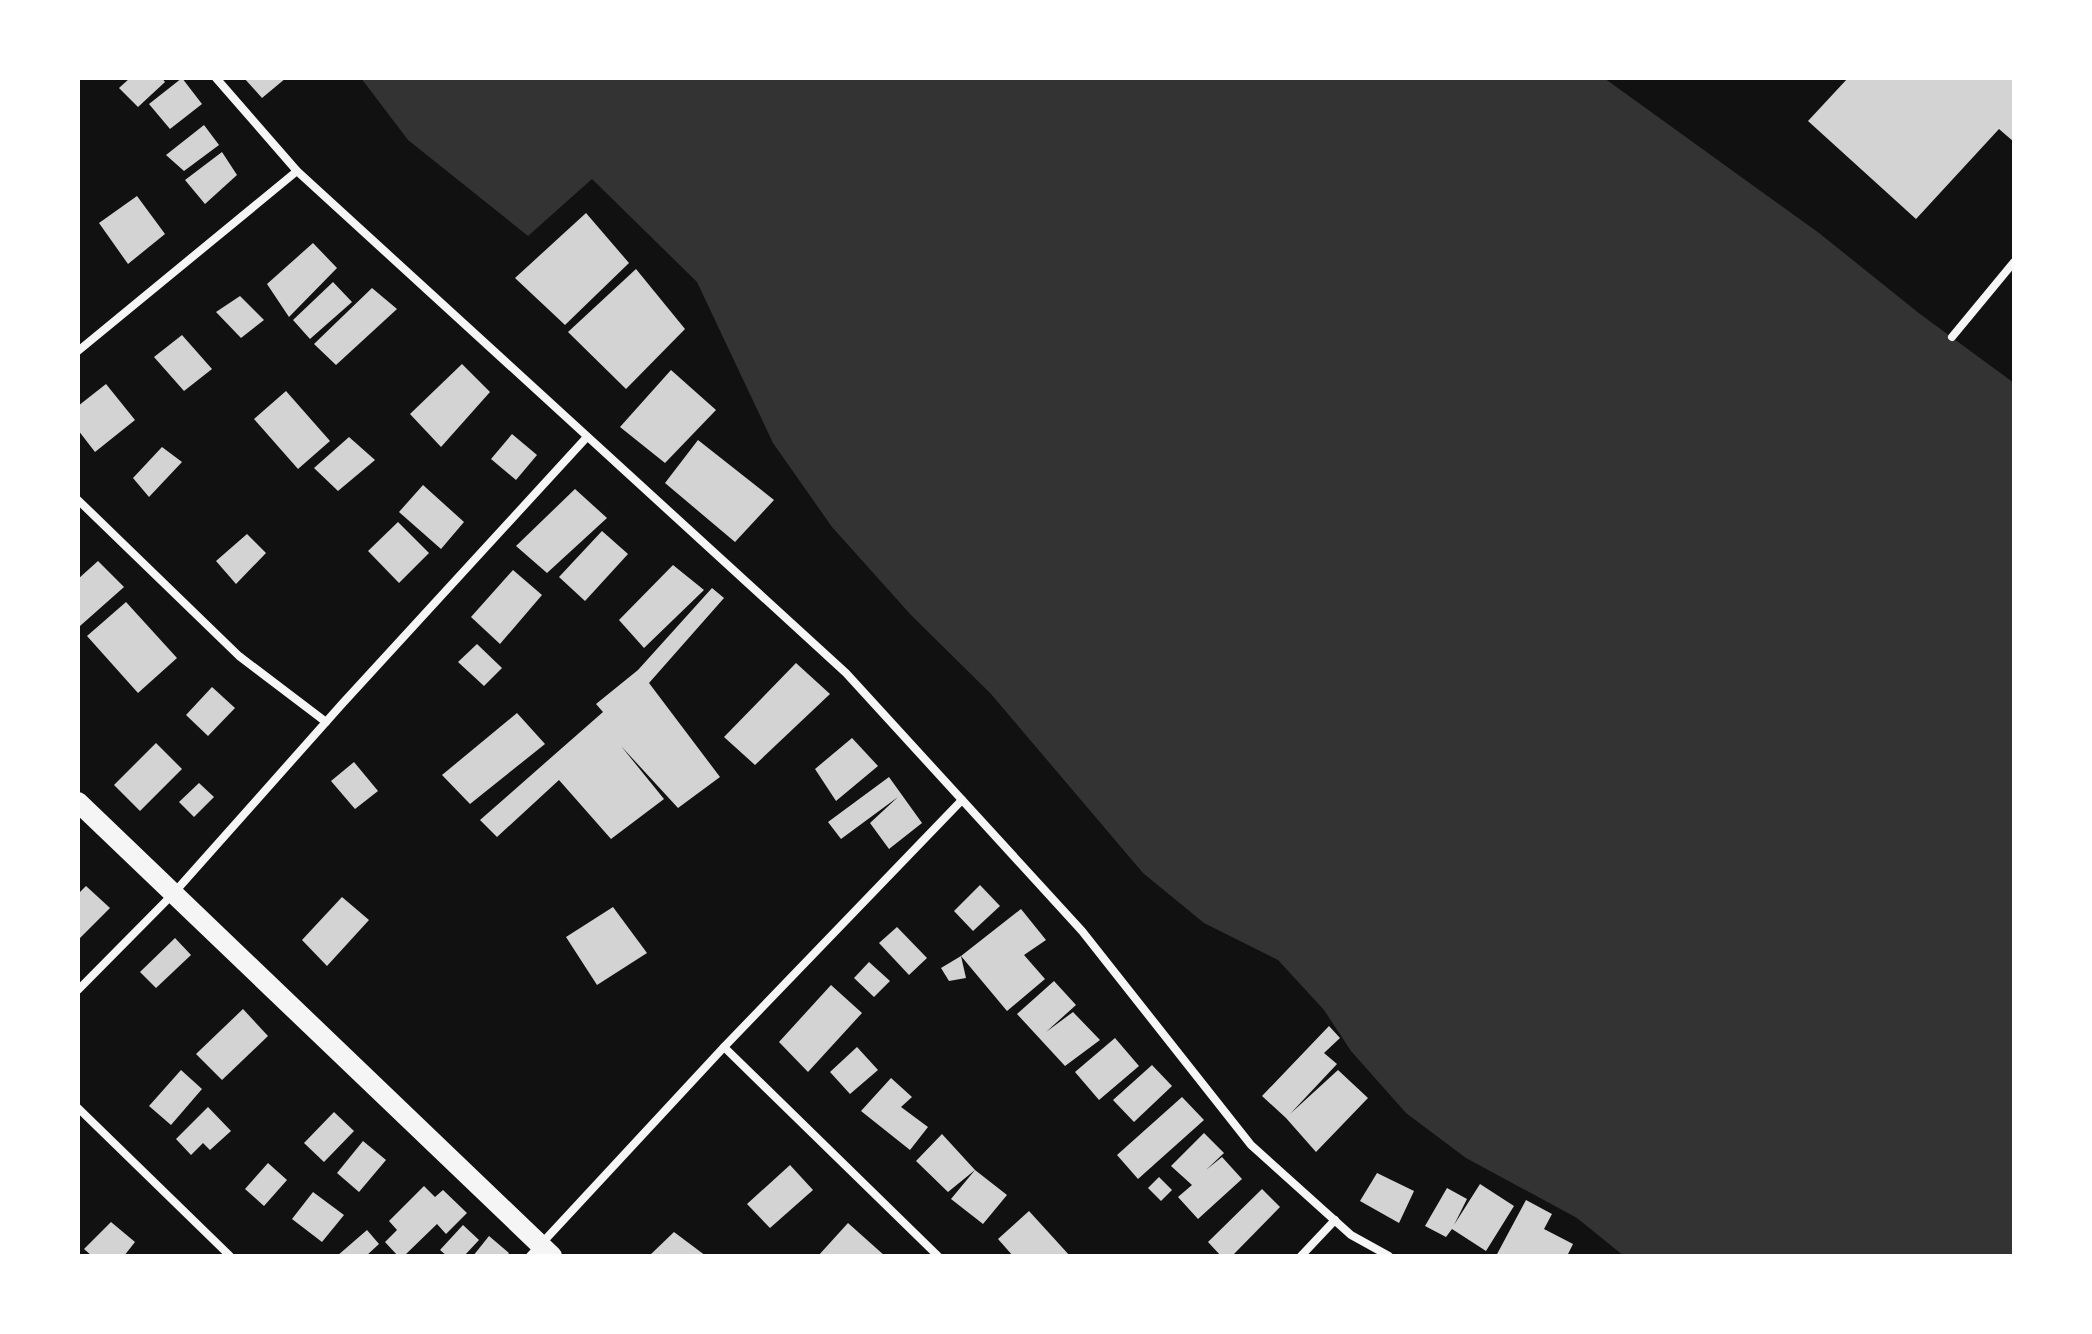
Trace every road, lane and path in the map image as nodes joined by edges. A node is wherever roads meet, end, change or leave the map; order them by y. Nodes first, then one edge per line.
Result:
1 (216, 78) edge
2 (297, 171) junction
3 (2014, 262) edge
4 (1952, 337) dead end
5 (78, 351) edge
6 (587, 437) junction
7 (78, 500) edge
8 (326, 722) junction
9 (962, 800) junction
10 (78, 802) edge
11 (173, 894) junction
12 (78, 990) edge
13 (724, 1047) junction
14 (78, 1108) edge
15 (1335, 1220) junction
16 (541, 1252) edge
17 (230, 1256) edge
18 (938, 1256) edge
19 (1301, 1256) edge
20 (1389, 1256) edge

1 - 2 street
2 - 5 street
2 - 6 street
3 - 4 street
6 - 8 street
6 - 9 street
7 - 8 street
8 - 11 street
9 - 13 street
9 - 15 street
10 - 11 main road
11 - 12 street
11 - 16 main road
13 - 16 street
13 - 18 street
14 - 17 street
15 - 19 street
15 - 20 street

